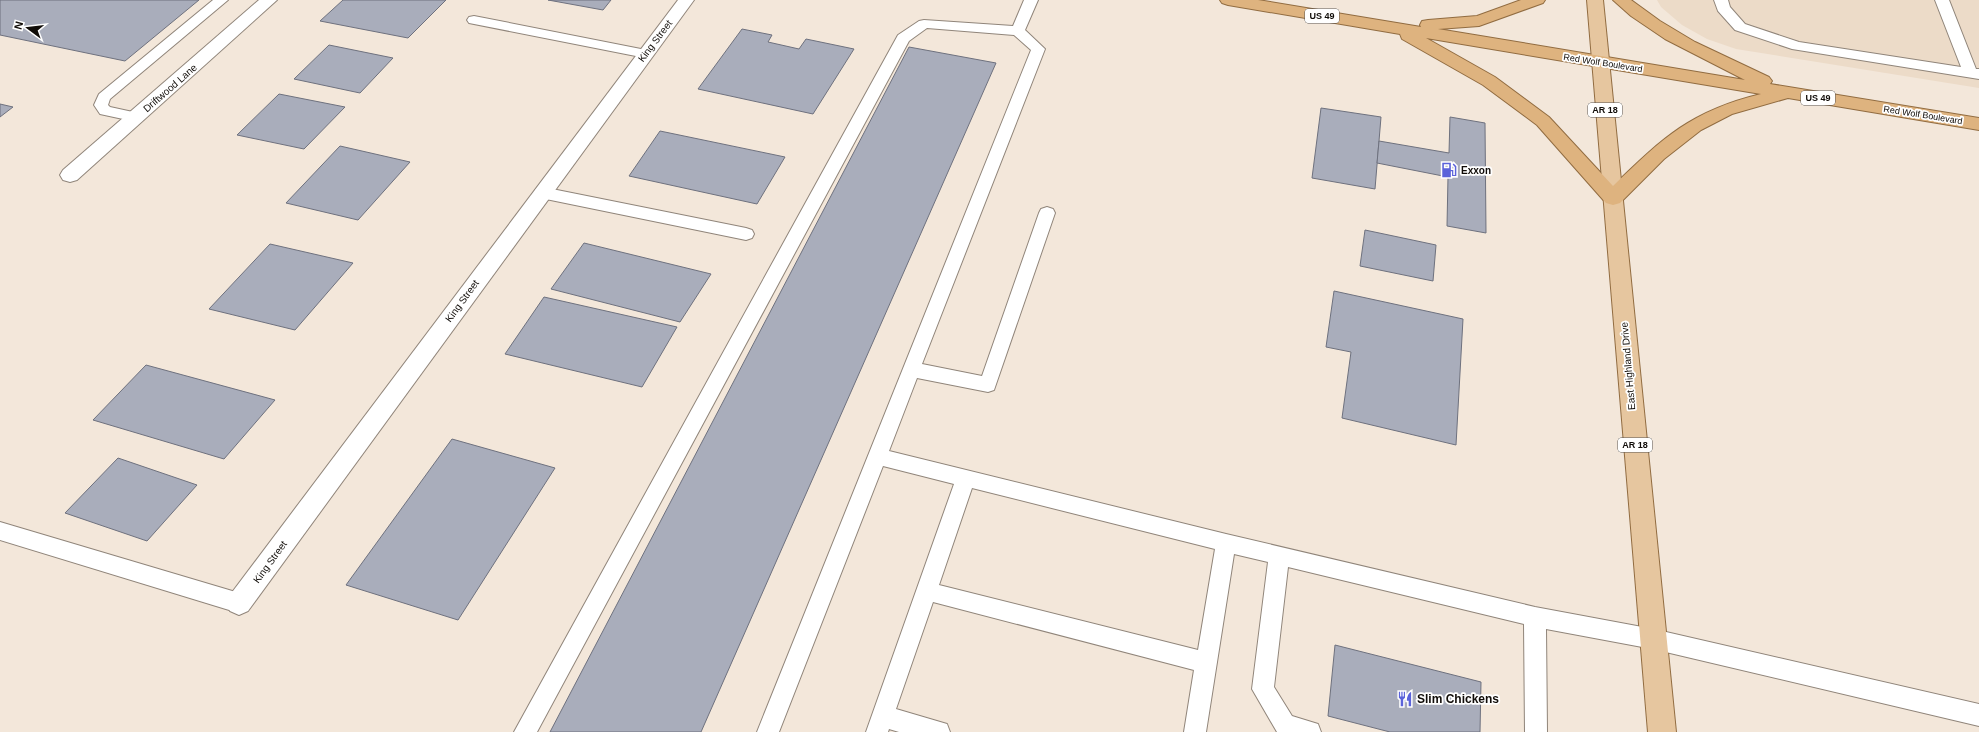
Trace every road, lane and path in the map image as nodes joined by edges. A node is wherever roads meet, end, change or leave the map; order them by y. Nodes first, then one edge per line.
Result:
1 (221, 0) edge
2 (269, 0) edge
3 (686, 0) edge
4 (1031, 0) edge
5 (1228, 0) edge
6 (1537, 0) edge
7 (1595, 0) edge
8 (1621, 0) edge
9 (1721, 0) edge
10 (1942, 0) edge
11 (474, 20) dead end
12 (1395, 28) junction
13 (1018, 31) junction
14 (646, 54) junction
15 (1601, 63) junction
16 (1974, 73) edge
17 (1790, 93) junction
18 (137, 117) junction
19 (1979, 124) edge
20 (70, 175) dead end
21 (542, 193) junction
22 (1613, 198) junction
23 (1047, 212) dead end
24 (746, 234) dead end
25 (911, 369) junction
26 (876, 456) junction
27 (966, 477) junction
28 (0, 531) edge
29 (1226, 543) junction
30 (1279, 555) junction
31 (926, 591) junction
32 (239, 604) joint
33 (1535, 617) junction
34 (1653, 639) junction
35 (1206, 663) junction
36 (1979, 715) edge
37 (880, 724) edge
38 (525, 732) edge
39 (768, 732) edge
40 (939, 732) edge
41 (1194, 732) edge
42 (1310, 732) edge
43 (1536, 732) edge
44 (1662, 732) edge

1 - 18 lane
2 - 18 street, Driftwood Lane
3 - 14 street, King Street
4 - 13 lane
5 - 12 highway, Red Wolf Boulevard / US 49
6 - 12 highway
7 - 15 main road, East Highland Drive / AR 18
8 - 17 highway
9 - 16 lane
10 - 16 lane
11 - 14 lane
12 - 15 highway, Red Wolf Boulevard / US 49
12 - 22 highway
13 - 25 lane
13 - 38 lane
14 - 21 street, King Street
15 - 17 highway, Red Wolf Boulevard / US 49
15 - 22 main road, East Highland Drive / AR 18
17 - 19 highway, Red Wolf Boulevard / US 49
17 - 22 highway
18 - 20 street, Driftwood Lane
21 - 24 lane
21 - 32 street, King Street
22 - 34 main road, East Highland Drive / AR 18
23 - 25 lane
25 - 26 lane
26 - 27 lane
26 - 39 lane
27 - 29 lane
27 - 31 lane
28 - 32 lane
29 - 30 lane
29 - 35 lane
30 - 33 lane
30 - 42 lane
31 - 35 lane
31 - 37 lane
33 - 34 lane
33 - 43 lane
34 - 36 lane
34 - 44 main road, East Highland Drive / AR 18
35 - 41 lane
37 - 40 lane

